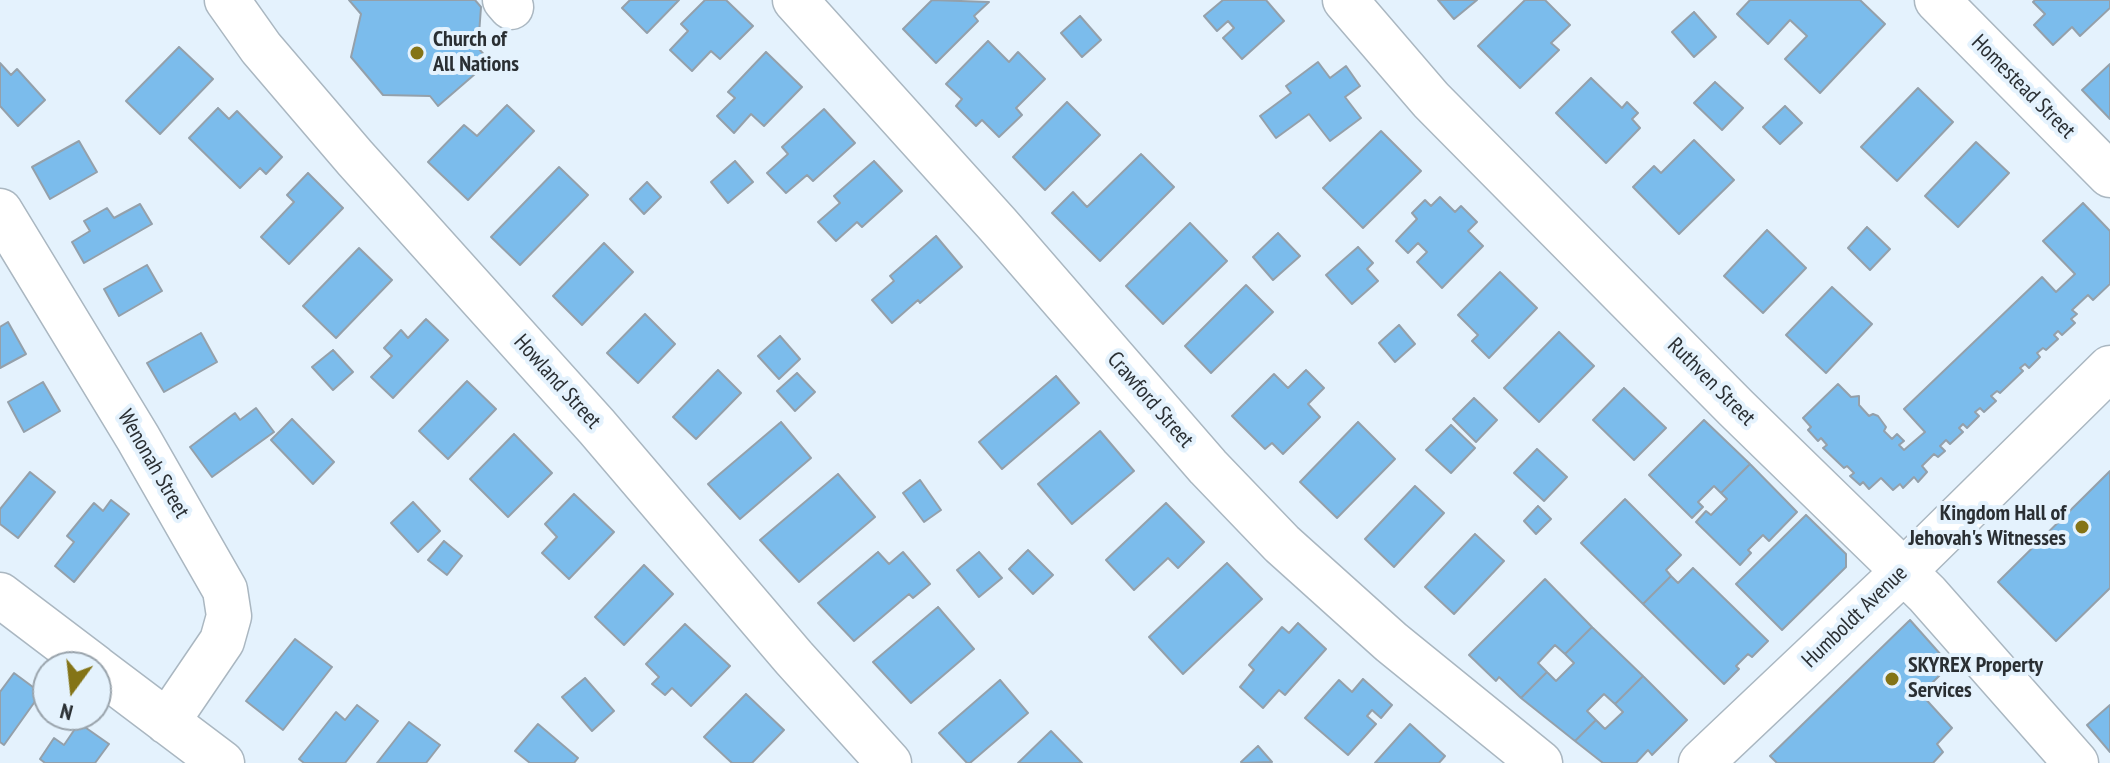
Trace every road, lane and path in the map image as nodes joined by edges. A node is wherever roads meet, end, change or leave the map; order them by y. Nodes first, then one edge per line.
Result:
1 (227, 0) edge
2 (795, 0) edge
3 (1345, 0) edge
4 (1937, 0) edge
5 (2110, 175) edge
6 (0, 211) edge
7 (2110, 368) edge
8 (1904, 571) junction
9 (0, 595) edge
10 (73, 651) edge
11 (112, 681) edge
12 (167, 722) junction
13 (222, 763) edge
14 (889, 763) edge
15 (1540, 763) edge
16 (1701, 763) edge
17 (2076, 763) edge

1 - 14 street, Howland Street
2 - 15 street, Crawford Street
3 - 8 street, Ruthven Street
4 - 5 street, Homestead Street
6 - 12 street, Wenonah Street
7 - 8 street, Humboldt Avenue
8 - 16 street, Humboldt Avenue
8 - 17 street, Ruthven Street
9 - 10 street
11 - 12 street
12 - 13 street

